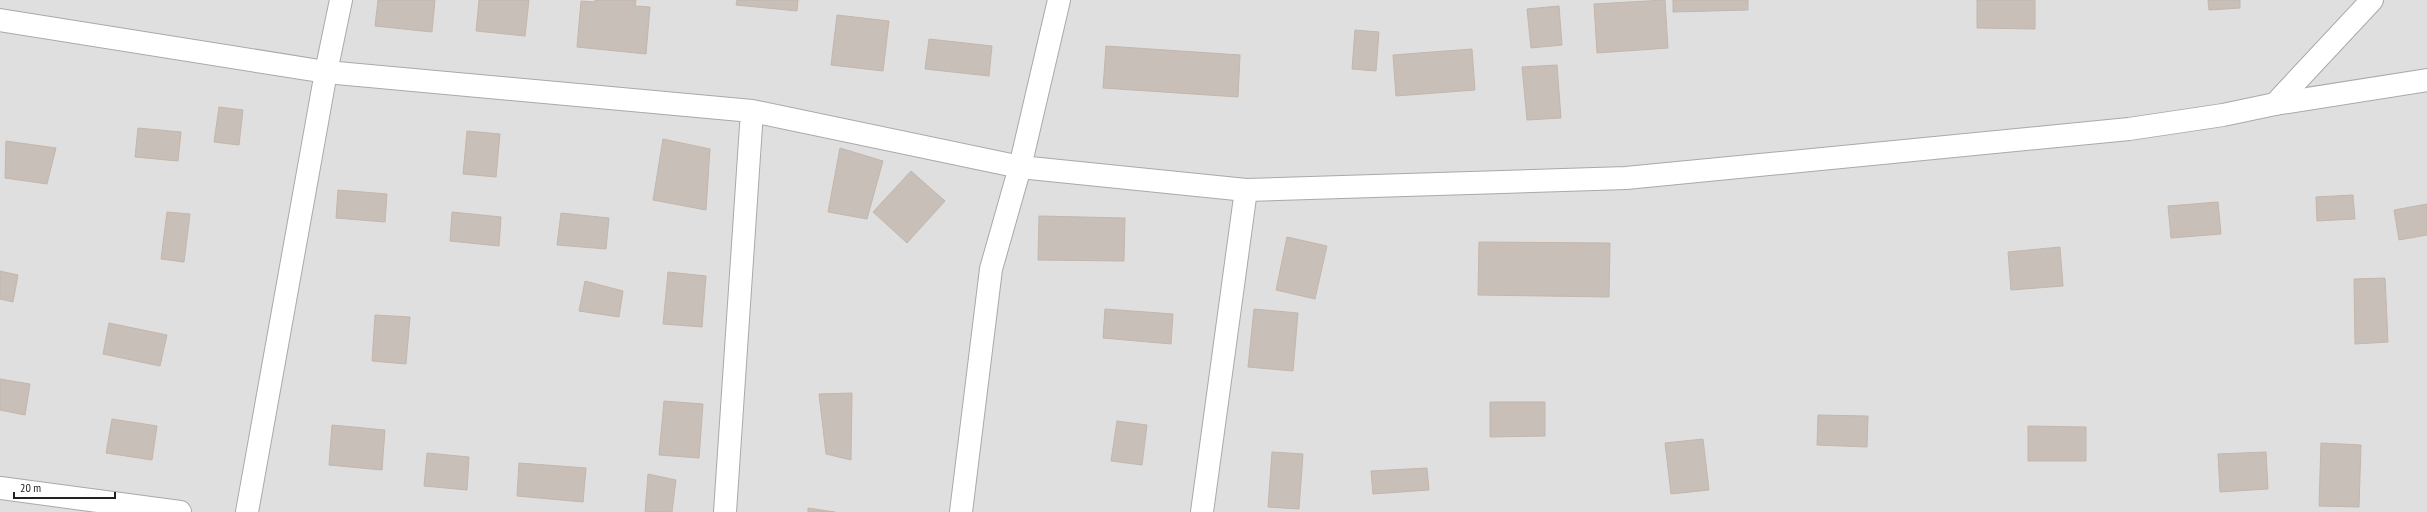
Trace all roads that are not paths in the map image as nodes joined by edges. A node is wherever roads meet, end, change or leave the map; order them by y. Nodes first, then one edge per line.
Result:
1 (341, 0) edge
2 (1059, 0) edge
3 (2372, 0) edge
4 (0, 20) edge
5 (326, 72) junction
6 (2427, 80) edge
7 (2275, 104) junction
8 (752, 111) junction
9 (1020, 168) junction
10 (1246, 190) junction
11 (0, 488) edge
12 (180, 512) edge
13 (247, 512) edge
14 (725, 512) edge
15 (961, 512) edge
16 (1202, 512) edge

1 - 5 street
2 - 9 street
3 - 7 street
4 - 5 street
5 - 8 street
5 - 13 street
6 - 7 street
7 - 10 street
8 - 9 street
8 - 14 street
9 - 10 street
9 - 15 street
10 - 16 street
11 - 12 street

